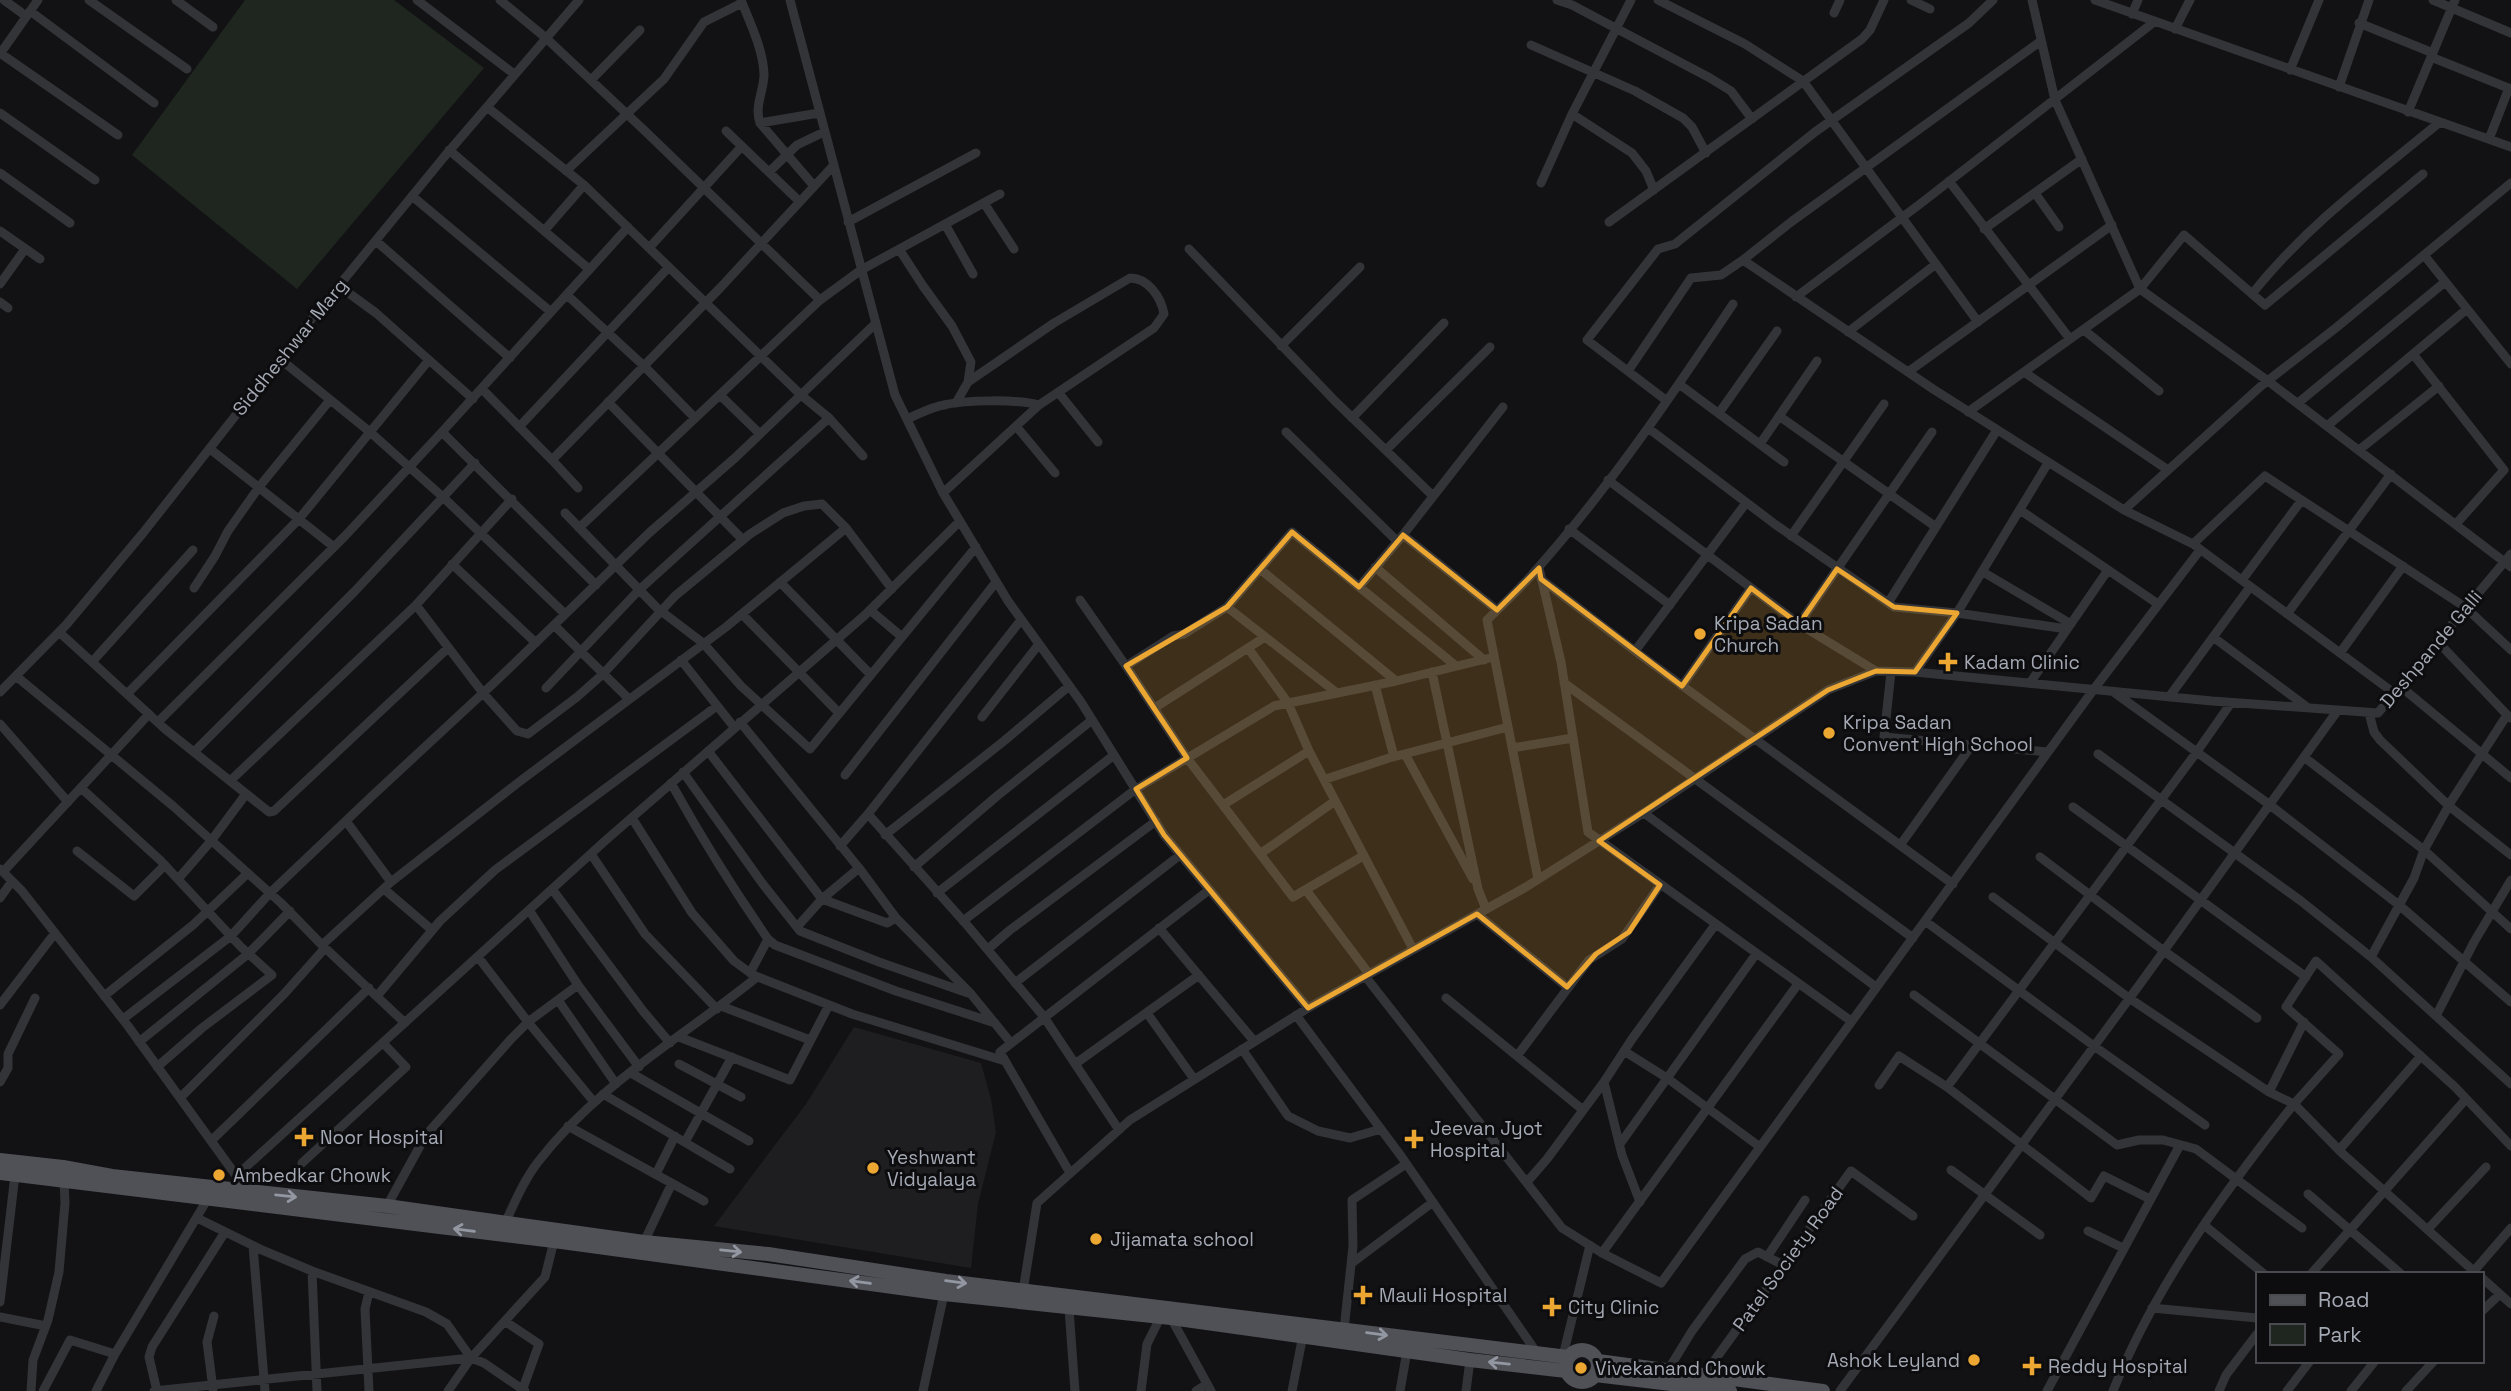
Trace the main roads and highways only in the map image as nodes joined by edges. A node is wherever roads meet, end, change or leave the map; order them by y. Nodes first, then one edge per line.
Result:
1 (0, 1160) edge
2 (0, 1173) edge
3 (555, 1235) junction
4 (1566, 1361) junction
5 (1597, 1368) junction
6 (1581, 1387) edge
7 (1730, 1391) edge
8 (1823, 1391) edge

1 -> 3 main road
3 -> 2 main road
3 -> 4 main road
4 -> 3 main road
4 - 5 main road
4 - 6 main road
5 - 6 main road
5 - 7 main road
5 - 8 main road

